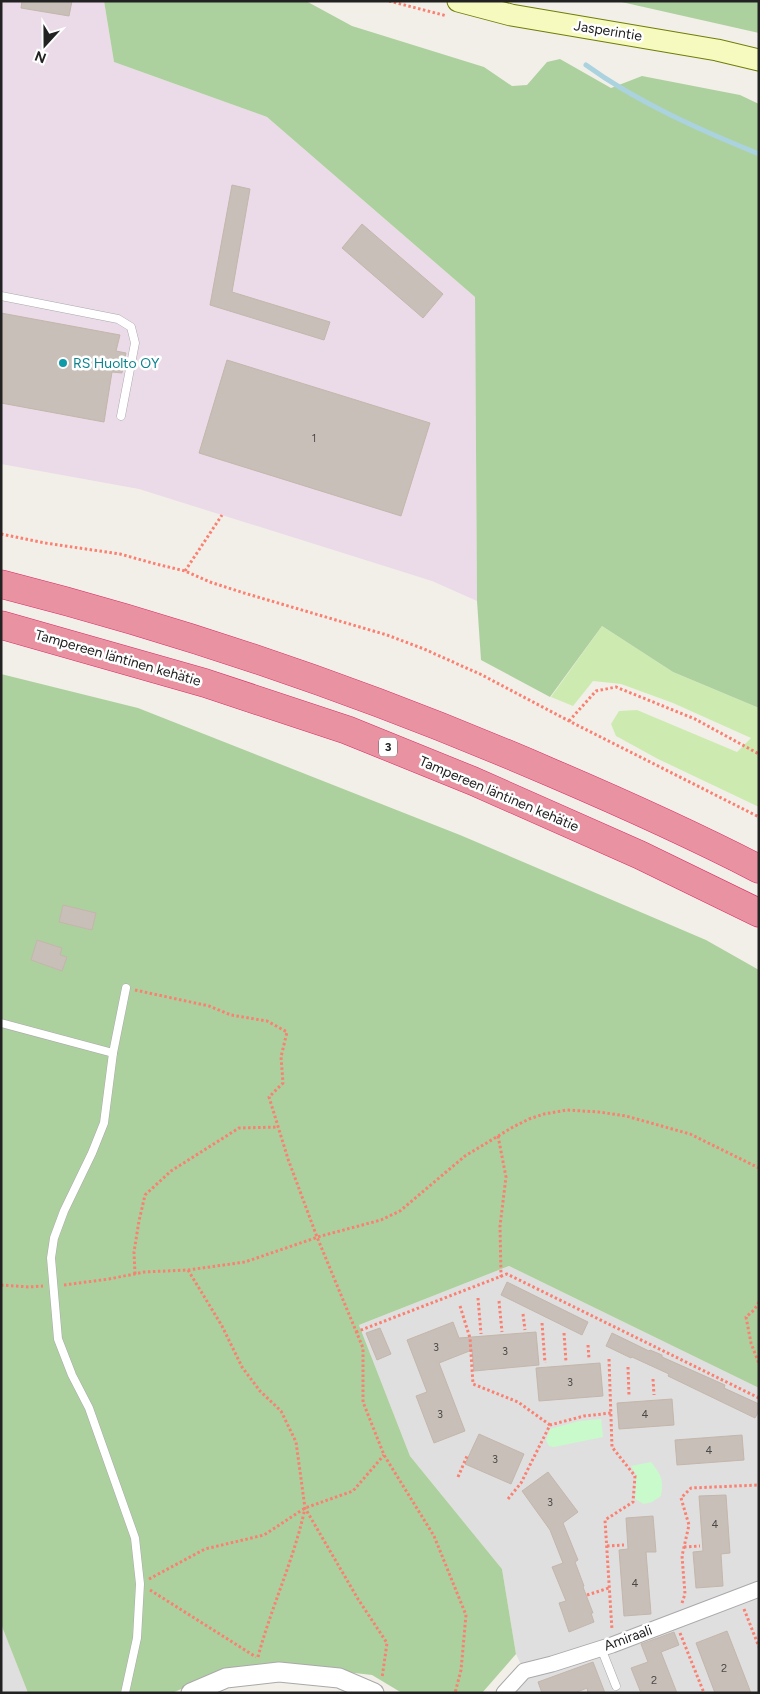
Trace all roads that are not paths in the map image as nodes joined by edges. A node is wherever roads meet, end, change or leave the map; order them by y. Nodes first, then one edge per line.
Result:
1 (458, 1) edge
2 (759, 60) edge
3 (1, 296) edge
4 (122, 416) dead end
5 (1, 584) edge
6 (1, 624) edge
7 (759, 869) edge
8 (759, 913) edge
9 (126, 988) road end
10 (1, 1023) edge
11 (113, 1053) junction
12 (759, 1589) edge
13 (607, 1647) junction
14 (616, 1686) dead end
15 (377, 1689) edge
16 (125, 1693) edge
17 (191, 1693) edge
18 (504, 1693) edge

1 - 2 main road, Jasperintie
3 - 4 lane
5 - 7 highway
6 - 8 highway, Tampereen läntinen kehätie / 3
9 - 11 lane
10 - 11 lane
11 - 16 lane
12 - 13 street, Amiraali
13 - 14 lane
13 - 18 street, Amiraali
15 - 17 street

